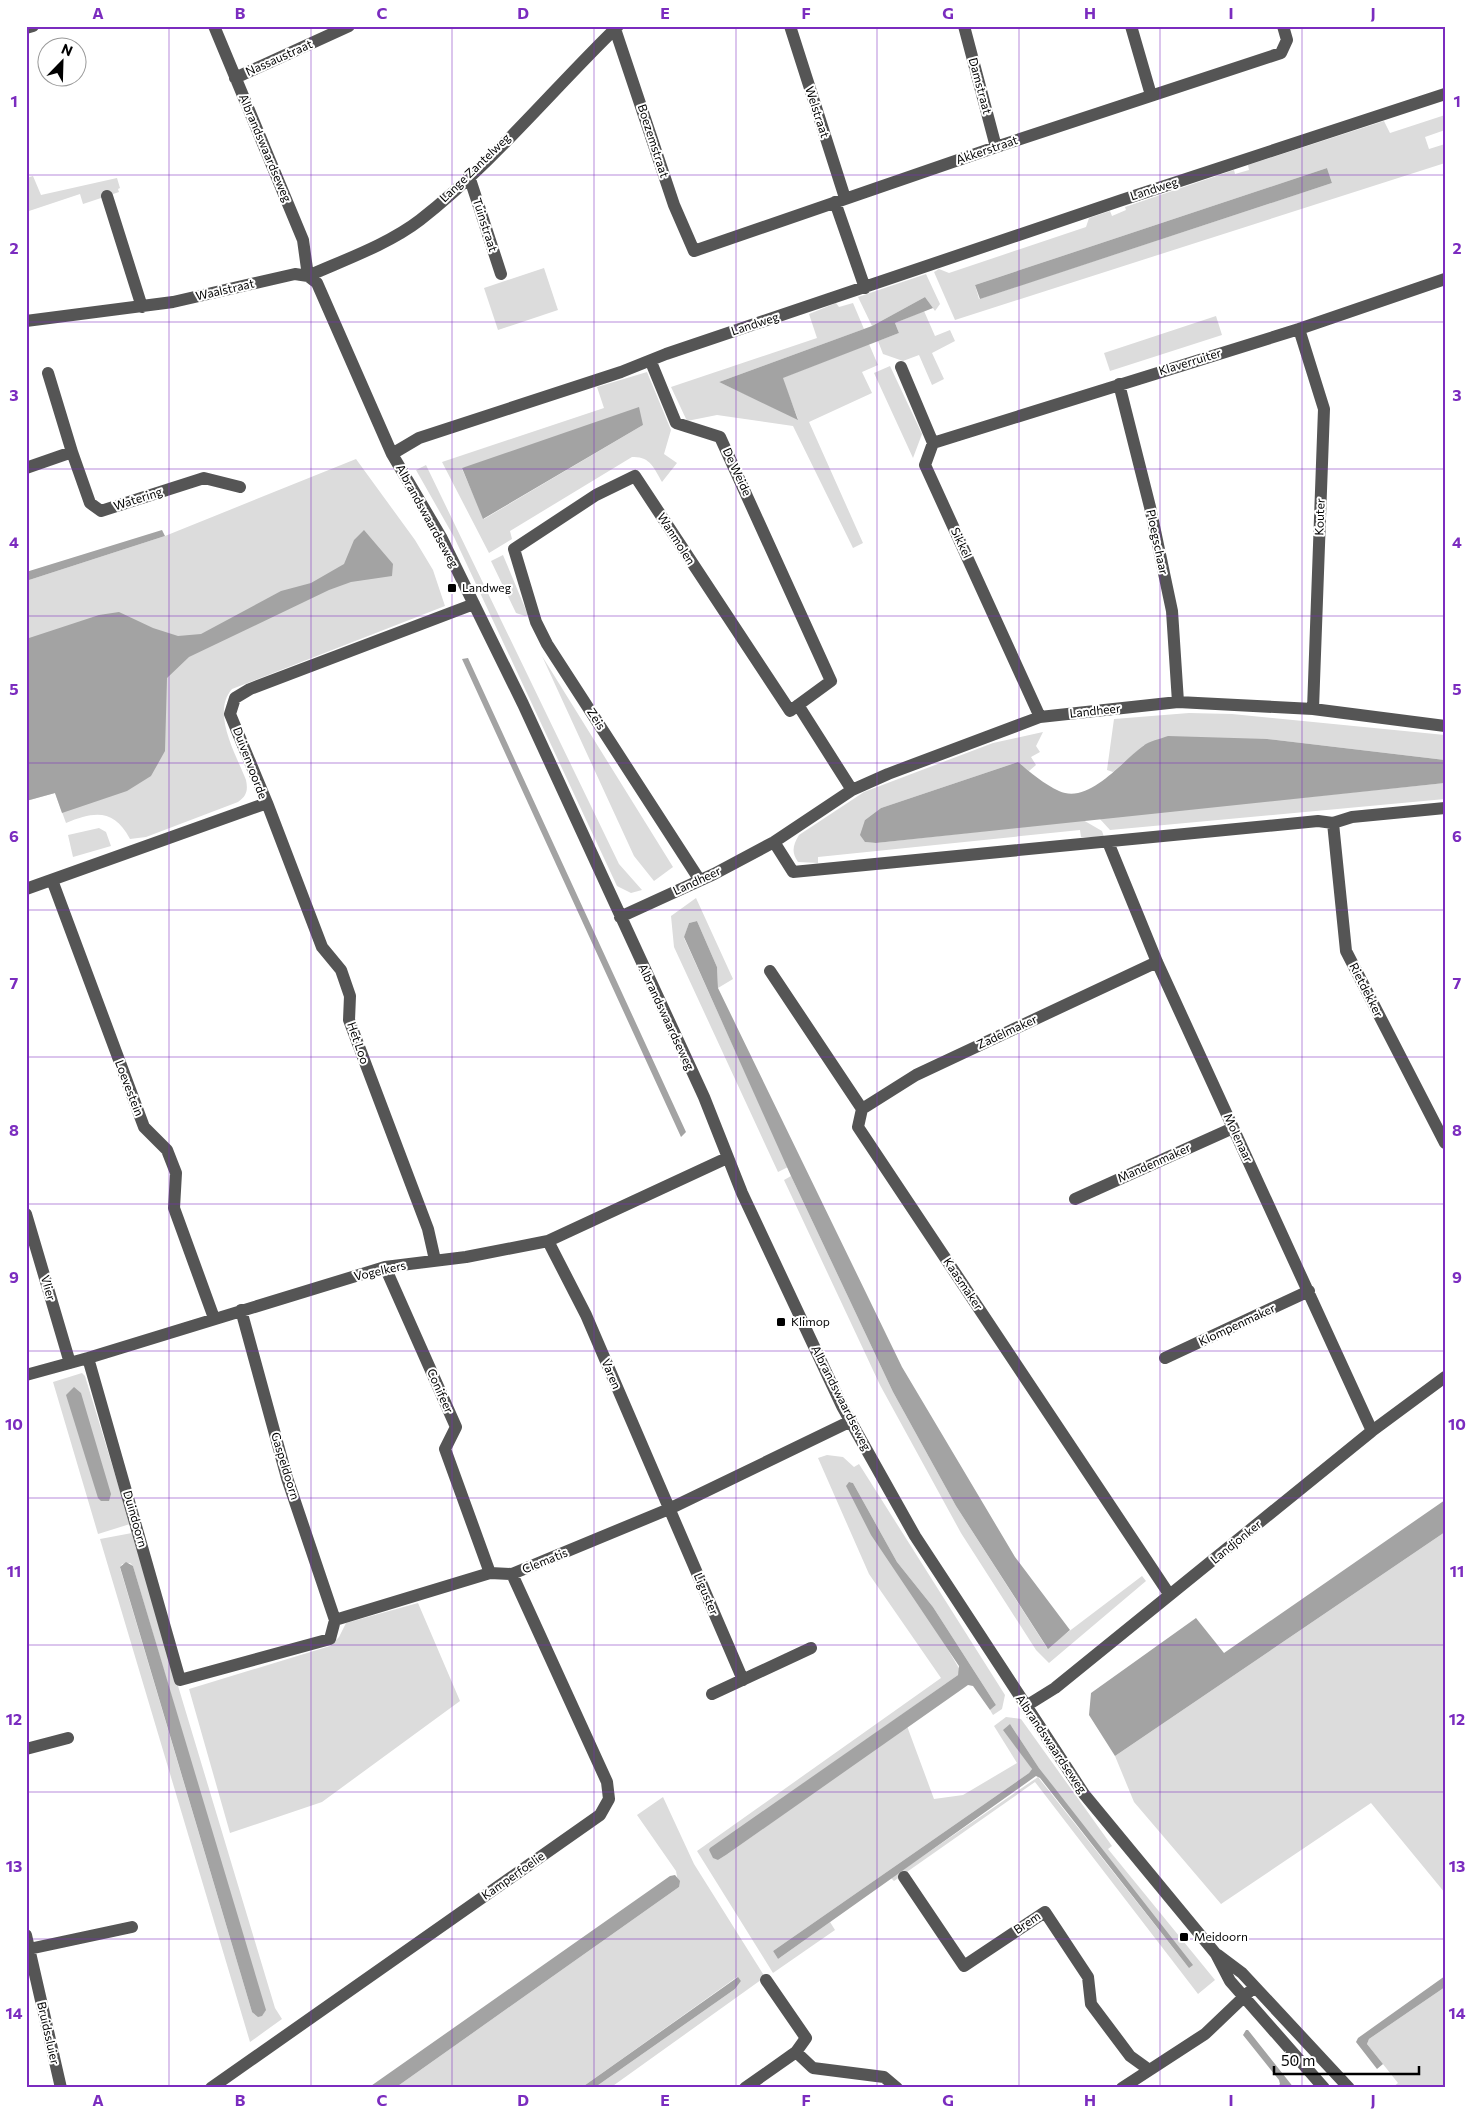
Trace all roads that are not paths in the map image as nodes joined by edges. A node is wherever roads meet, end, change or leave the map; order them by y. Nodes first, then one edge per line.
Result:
1 (33, 26) edge
2 (214, 26) edge
3 (349, 26) edge
4 (790, 26) edge
5 (964, 26) edge
6 (1131, 26) edge
7 (1283, 26) edge
8 (26, 28) edge
9 (617, 28) edge
10 (235, 78) junction
11 (1445, 94) edge
12 (1151, 95) junction
13 (996, 147) junction
14 (469, 176) junction
15 (107, 196) dead end
16 (840, 200) junction
17 (694, 252) joint
18 (501, 274) dead end
19 (308, 276) junction
20 (1445, 279) edge
21 (865, 288) junction
22 (142, 307) junction
23 (26, 321) edge
24 (1299, 329) junction
25 (651, 362) junction
26 (901, 367) dead end
27 (48, 373) dead end
28 (1118, 384) junction
29 (933, 443) junction
30 (72, 452) junction
31 (392, 454) junction
32 (26, 468) edge
33 (240, 487) dead end
34 (514, 549) joint
35 (474, 604) junction
36 (1178, 702) junction
37 (798, 705) junction
38 (1313, 708) junction
39 (1040, 717) junction
40 (1445, 726) edge
41 (852, 790) junction
42 (267, 803) junction
43 (1445, 808) edge
44 (1333, 823) junction
45 (774, 842) junction
46 (1108, 842) junction
47 (699, 879) junction
48 (52, 880) junction
49 (26, 889) edge
50 (620, 917) junction
51 (1157, 962) junction
52 (770, 970) dead end
53 (862, 1109) junction
54 (1233, 1128) junction
55 (1445, 1143) edge
56 (727, 1158) junction
57 (1075, 1199) dead end
58 (26, 1214) edge
59 (548, 1241) junction
60 (435, 1260) junction
61 (386, 1267) junction
62 (1309, 1291) junction
63 (241, 1310) junction
64 (214, 1318) junction
65 (88, 1358) junction
66 (1165, 1358) dead end
67 (70, 1363) junction
68 (26, 1375) edge
69 (1445, 1377) edge
70 (851, 1422) junction
71 (1372, 1432) junction
72 (669, 1509) junction
73 (490, 1573) junction
74 (512, 1574) junction
75 (1169, 1594) junction
76 (335, 1620) junction
77 (812, 1648) dead end
78 (742, 1680) junction
79 (712, 1694) dead end
80 (1026, 1706) junction
81 (68, 1738) dead end
82 (26, 1749) edge
83 (904, 1877) dead end
84 (132, 1927) dead end
85 (26, 1935) edge
86 (29, 1949) junction
87 (1216, 1954) junction
88 (766, 1980) dead end
89 (1255, 1987) junction
90 (1243, 1996) junction
91 (796, 2052) junction
92 (1148, 2069) junction
93 (61, 2088) edge
94 (211, 2088) edge
95 (745, 2088) edge
96 (897, 2088) edge
97 (1122, 2088) edge
98 (1324, 2088) edge
99 (1349, 2088) edge

1 - 8 street
2 - 10 street, Albrandswaardseweg
3 - 10 street, Nassaustraat
4 - 16 street, Welstraat
5 - 13 street, Damstraat
6 - 12 street
7 - 12 street, Akkerstraat
9 - 14 street, Lange Zantelweg
9 - 17 street, Boezemstraat
10 - 19 street, Albrandswaardseweg
11 - 21 street, Landweg
12 - 13 street, Akkerstraat
13 - 16 street, Akkerstraat
14 - 18 street, Tuinstraat
14 - 19 street, Lange Zantelweg
15 - 22 street
16 - 17 street, Akkerstraat
16 - 21 street
19 - 22 street, Waalstraat
19 - 31 street, Albrandswaardseweg
20 - 24 street, Klaverruiter
21 - 25 street, Landweg
22 - 23 street, Waalstraat
24 - 28 street, Klaverruiter
24 - 38 street, Kouter
25 - 31 street, Landweg
25 - 37 street, De Weide
26 - 29 street
27 - 30 street, Watering
28 - 29 street, Klaverruiter
28 - 36 street, Ploegschaar
29 - 39 street, Sikkel
30 - 32 street
30 - 33 street, Watering
31 - 35 street, Albrandswaardseweg
34 - 37 street, Wanmolen
34 - 47 street, Zeis
35 - 42 street, Duivenvoorde
35 - 50 street, Albrandswaardseweg
36 - 38 street, Landheer
36 - 39 street, Landheer
37 - 41 street
38 - 40 street, Landheer
39 - 41 street, Landheer
41 - 45 street, Landheer
42 - 48 street, Duivenvoorde
42 - 60 street, Het Loo
43 - 44 street
44 - 46 street
44 - 55 street, Rietdekker
45 - 46 street
45 - 47 street, Landheer
46 - 51 street, Molenaar
47 - 50 street, Landheer
48 - 49 street, Duivenvoorde
48 - 64 street, Loevestein
50 - 56 street, Albrandswaardseweg
51 - 53 street, Zadelmaker
51 - 54 street, Molenaar
52 - 53 street
53 - 75 street, Kaasmaker
54 - 57 street, Mandenmaker
54 - 62 street, Molenaar
56 - 59 street, Vogelkers
56 - 70 street, Albrandswaardseweg
58 - 67 street, Vlier
59 - 60 street, Vogelkers
59 - 72 street, Varen
60 - 61 street, Vogelkers
61 - 63 street, Vogelkers
61 - 73 street, Conifeer
62 - 66 street, Klompenmaker
62 - 71 street, Molenaar
63 - 64 street, Vogelkers
63 - 76 street, Gaspeldoorn
64 - 65 street, Vogelkers
65 - 67 street, Vogelkers
65 - 76 street, Duindoorn
67 - 68 street, Vogelkers
69 - 71 street, Landjonker
70 - 72 street, Clematis
70 - 80 street, Albrandswaardseweg
71 - 75 street, Landjonker
72 - 74 street, Clematis
72 - 78 street, Liguster
73 - 74 street, Clematis
73 - 76 street, Clematis
74 - 94 street, Kamperfoelie
75 - 80 street, Landjonker
77 - 78 street
78 - 79 street
80 - 87 street, Albrandswaardseweg
81 - 82 street
83 - 92 street, Brem
84 - 86 street
85 - 86 street, Bruidssluier
86 - 93 street, Bruidssluier
87 - 89 street, Albrandswaardseweg
87 - 90 street, Albrandswaardseweg
88 - 91 street
89 - 90 street
89 - 99 street, Albrandswaardseweg
90 - 92 street
90 - 98 street, Albrandswaardseweg
91 - 95 street
91 - 96 street
92 - 97 street

